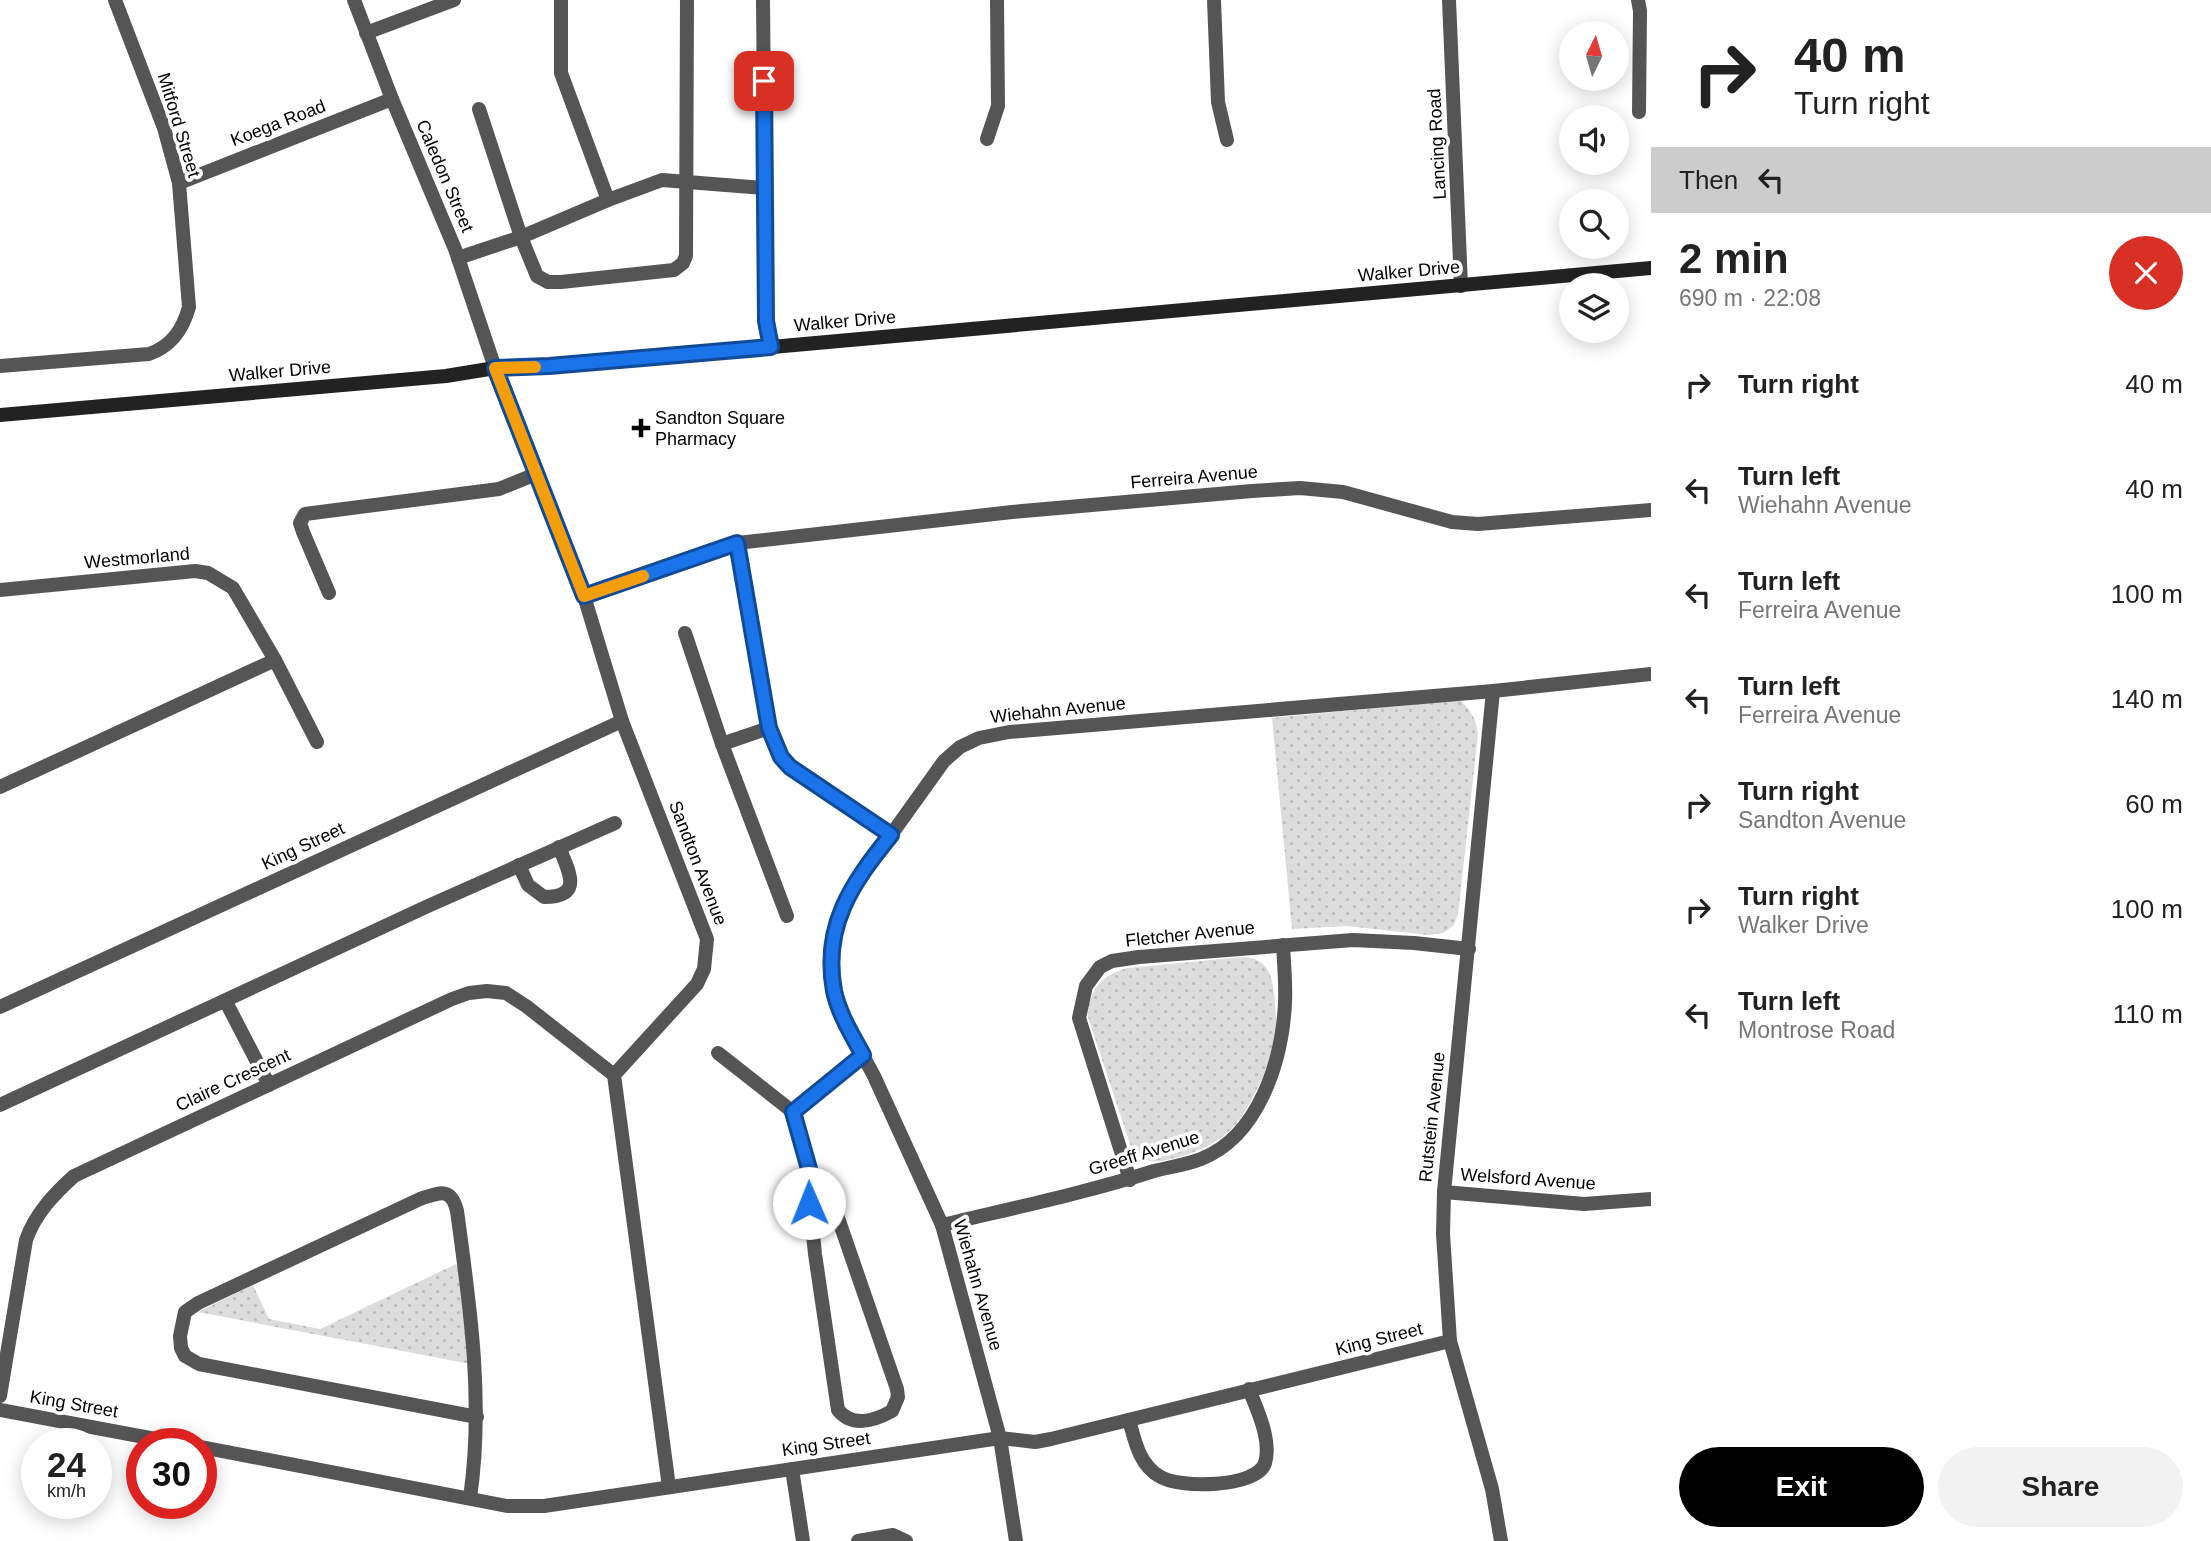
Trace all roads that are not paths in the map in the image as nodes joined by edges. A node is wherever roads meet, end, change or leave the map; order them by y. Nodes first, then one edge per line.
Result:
1 (115, 0) edge
2 (354, 0) edge
3 (454, 0) edge
4 (561, 0) edge
5 (687, 0) edge
6 (763, 0) edge
7 (997, 0) edge
8 (1214, 0) edge
9 (1449, 0) edge
10 (1638, 0) edge
11 (366, 33) junction
12 (392, 99) junction
13 (479, 109) dead end
14 (1639, 112) dead end
15 (987, 139) dead end
16 (1227, 140) dead end
17 (179, 183) junction
18 (686, 183) junction
19 (764, 188) junction
20 (608, 200) junction
21 (521, 237) junction
22 (458, 258) junction
23 (1651, 268) edge
24 (1461, 286) junction
25 (771, 347) junction
26 (0, 366) edge
27 (495, 368) junction
28 (0, 415) edge
29 (536, 474) junction
30 (1651, 510) edge
31 (737, 543) junction
32 (0, 590) edge
33 (330, 593) dead end
34 (584, 596) junction
35 (685, 633) dead end
36 (275, 660) junction
37 (1651, 674) edge
38 (1493, 691) junction
39 (622, 720) junction
40 (769, 728) junction
41 (317, 742) dead end
42 (722, 744) junction
43 (0, 787) edge
44 (615, 823) dead end
45 (891, 835) junction
46 (559, 847) junction
47 (519, 866) junction
48 (787, 916) dead end
49 (1283, 944) junction
50 (1469, 949) junction
51 (226, 1002) junction
52 (0, 1007) edge
53 (718, 1053) dead end
54 (863, 1055) junction
55 (614, 1076) junction
56 (269, 1085) junction
57 (0, 1105) edge
58 (793, 1112) junction
59 (811, 1176) junction
60 (1130, 1180) junction
61 (1444, 1192) junction
62 (1651, 1199) edge
63 (942, 1225) junction
64 (1450, 1341) junction
65 (1249, 1389) junction
66 (0, 1396) edge
67 (0, 1410) edge
68 (477, 1417) junction
69 (1129, 1420) junction
70 (126, 1434) edge
71 (1000, 1438) junction
72 (217, 1450) edge
73 (792, 1469) junction
74 (668, 1487) junction
75 (470, 1498) junction
76 (803, 1541) edge
77 (858, 1541) edge
78 (906, 1541) edge
79 (1016, 1541) edge
80 (1501, 1541) edge

1 - 17 street, Mitford Street
2 - 11 street, Caledon Street
3 - 11 street
4 - 20 street
5 - 18 street
6 - 19 street
7 - 15 street
8 - 16 street
9 - 24 street, Lancing Road
10 - 14 street
11 - 12 street, Caledon Street
12 - 17 street, Koega Road
12 - 22 street, Caledon Street
13 - 21 street
17 - 26 street, Mitford Street
18 - 19 street
18 - 20 street
18 - 21 street
19 - 25 street
20 - 21 street
21 - 22 street
22 - 27 street, Caledon Street
23 - 24 street, Walker Drive
24 - 25 street, Walker Drive
25 - 27 street, Walker Drive
27 - 28 street, Walker Drive
27 - 29 street, Sandton Avenue
29 - 33 street
29 - 34 street, Sandton Avenue
30 - 31 street, Ferreira Avenue
31 - 34 street, Ferreira Avenue
31 - 40 street
32 - 36 street, Westmorland
34 - 39 street, Sandton Avenue
35 - 42 street
36 - 41 street, Westmorland
36 - 43 street
37 - 38 street, Wiehahn Avenue
38 - 45 street, Wiehahn Avenue
38 - 50 street, Rutstein Avenue
39 - 52 street, King Street
39 - 55 street, Sandton Avenue
40 - 42 street
40 - 45 street
42 - 48 street
44 - 46 street
45 - 54 street, Wiehahn Avenue
46 - 47 street
46 - 47 street
47 - 51 street
49 - 50 street, Fletcher Avenue
49 - 60 street, Greeff Avenue
49 - 60 street, Fletcher Avenue
50 - 61 street, Rutstein Avenue
51 - 56 street
51 - 57 street
53 - 58 street
54 - 58 street
54 - 63 street, Wiehahn Avenue
55 - 56 street, Claire Crescent
55 - 74 street
56 - 66 street, Claire Crescent
58 - 59 street
59 - 59 street
60 - 63 street, Greeff Avenue
61 - 62 street, Welsford Avenue
61 - 64 street, Rutstein Avenue
63 - 71 street, Wiehahn Avenue
64 - 65 street, King Street
64 - 80 street, Rutstein Avenue
65 - 69 street, King Street
65 - 69 street
67 - 70 street, King Street
68 - 68 street
68 - 75 street
69 - 71 street, King Street
71 - 73 street, King Street
71 - 79 street, Wiehahn Avenue
72 - 75 street, King Street
73 - 74 street, King Street
73 - 76 street
74 - 75 street, King Street
77 - 78 street

